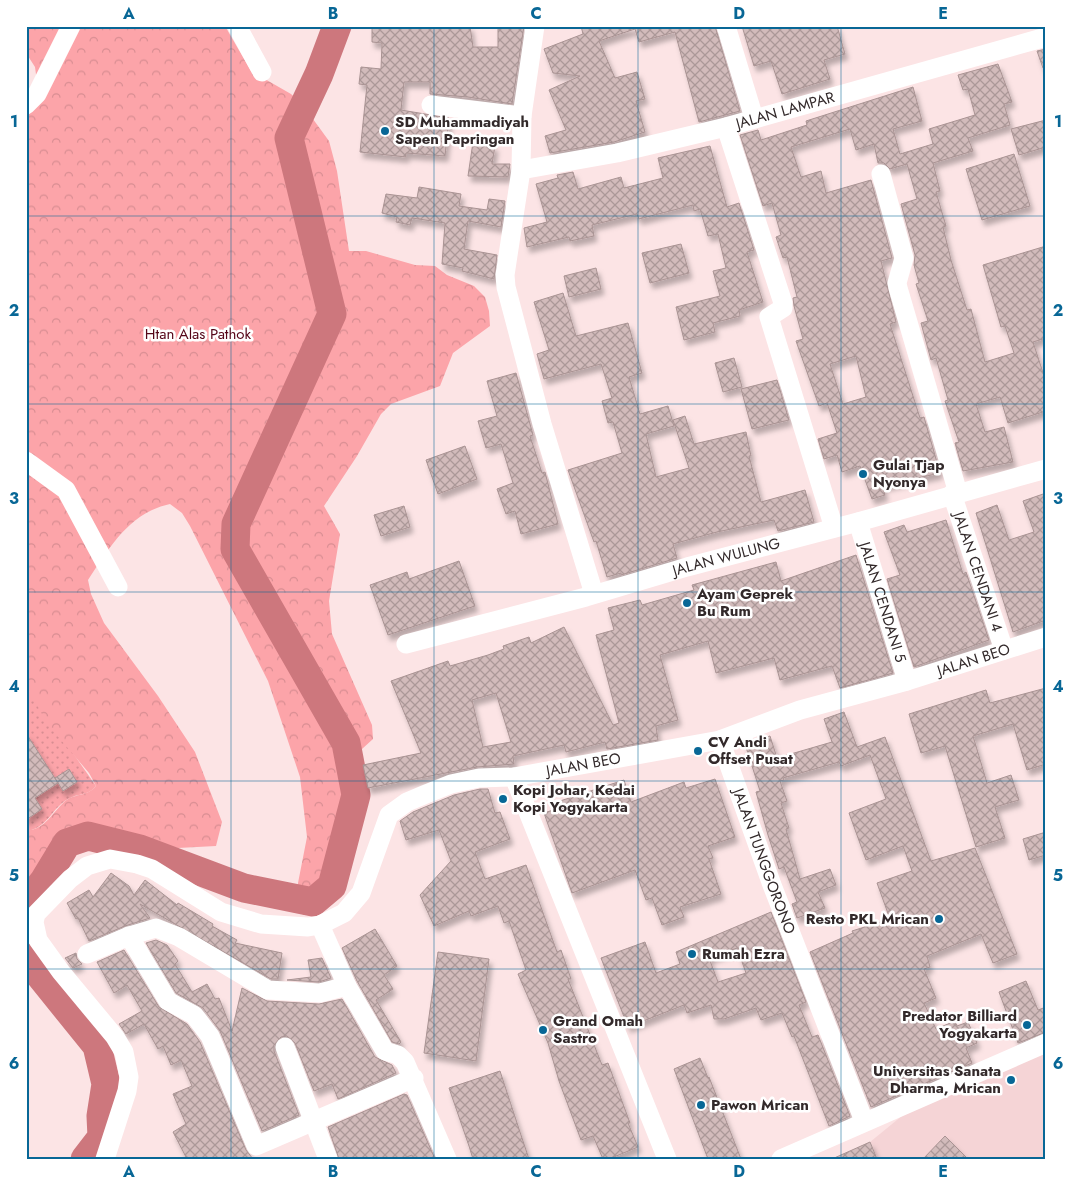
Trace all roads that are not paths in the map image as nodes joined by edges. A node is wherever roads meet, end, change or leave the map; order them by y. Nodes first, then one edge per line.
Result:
1 (71, 26) edge
2 (237, 26) edge
3 (535, 26) edge
4 (726, 26) edge
5 (1046, 37) edge
6 (262, 72) dead end
7 (26, 105) edge
8 (431, 105) dead end
9 (522, 116) junction
10 (754, 118) junction
11 (726, 127) junction
12 (521, 170) junction
13 (881, 174) dead end
14 (26, 461) edge
15 (1046, 469) edge
16 (955, 494) junction
17 (858, 522) junction
18 (834, 528) junction
19 (118, 587) dead end
20 (594, 594) junction
21 (1046, 637) edge
22 (406, 644) dead end
23 (1004, 650) junction
24 (907, 682) junction
25 (720, 740) junction
26 (514, 777) junction
27 (320, 925) junction
28 (129, 936) junction
29 (87, 954) dead end
30 (347, 986) junction
31 (1046, 1043) edge
32 (285, 1047) dead end
33 (414, 1078) junction
34 (314, 1121) junction
35 (864, 1121) junction
36 (105, 1159) edge
37 (328, 1159) edge
38 (447, 1159) edge
39 (666, 1159) edge
40 (781, 1159) edge

1 - 7 street
2 - 6 street
3 - 9 street
4 - 10 street
5 - 10 street, JALAN LAMPAR
8 - 9 street
9 - 12 street
10 - 11 street, JALAN LAMPAR
11 - 12 street, JALAN LAMPAR
11 - 18 street
12 - 20 street
13 - 16 street, JALAN CENDANI 4
14 - 19 street
15 - 16 street, JALAN WULUNG
16 - 17 street, JALAN WULUNG
16 - 23 street, JALAN CENDANI 4
17 - 18 street, JALAN WULUNG
17 - 24 street, JALAN CENDANI 5
18 - 20 street, JALAN WULUNG
20 - 22 street, JALAN WULUNG
21 - 23 street, JALAN BEO
23 - 24 street, JALAN BEO
24 - 25 street, JALAN BEO
25 - 26 street, JALAN BEO
25 - 35 street, JALAN TUNGGORONO
26 - 27 street, JALAN BEO
26 - 39 street
27 - 30 street
27 - 36 street
28 - 29 street
28 - 30 street
28 - 34 street
30 - 33 street
31 - 35 street
32 - 34 street
33 - 34 street
33 - 38 street
34 - 37 street
35 - 40 street

